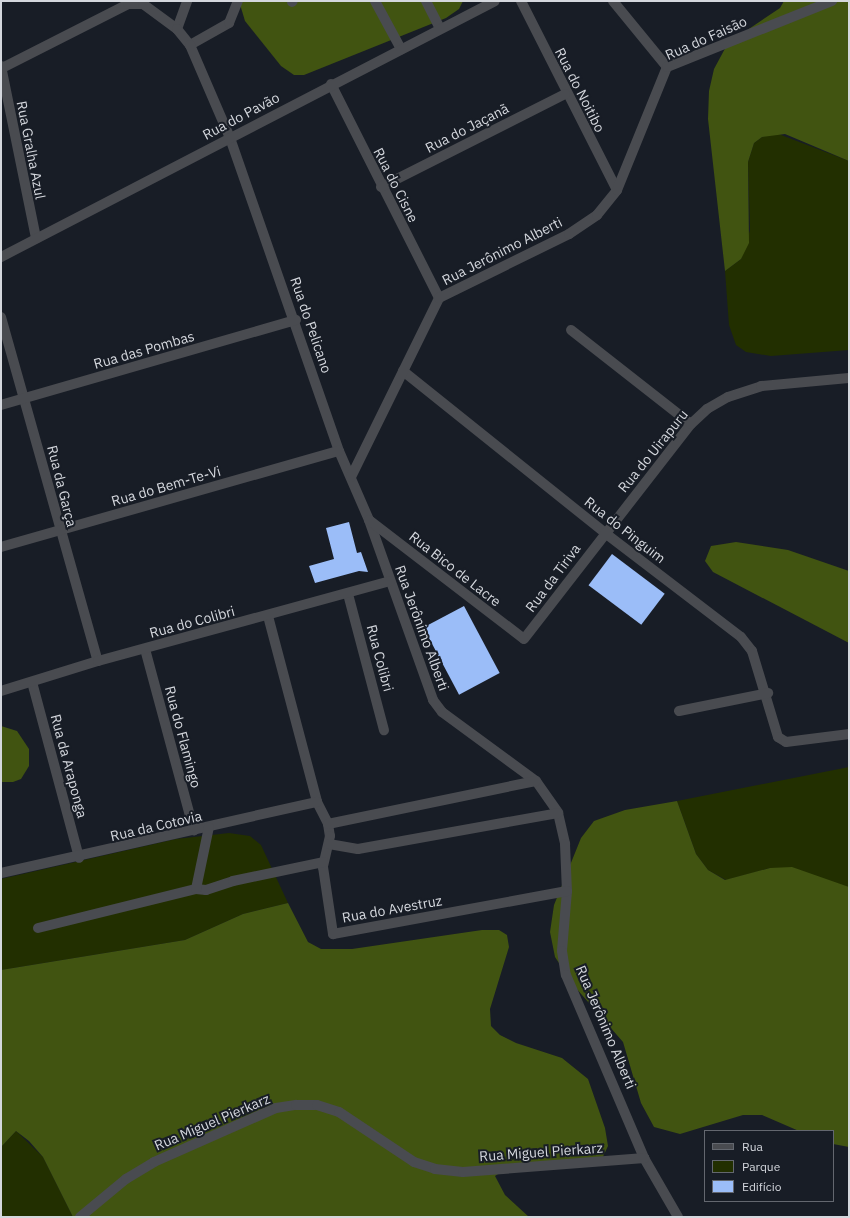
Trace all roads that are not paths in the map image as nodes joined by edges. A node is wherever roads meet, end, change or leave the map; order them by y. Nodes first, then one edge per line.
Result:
1 (187, 1) edge
2 (238, 1) edge
3 (375, 1) edge
4 (426, 1) edge
5 (495, 1) edge
6 (521, 1) edge
7 (613, 1) edge
8 (832, 1) edge
9 (177, 29) junction
10 (440, 29) junction
11 (190, 45) junction
12 (401, 49) junction
13 (1, 67) edge
14 (667, 67) junction
15 (331, 84) junction
16 (566, 94) junction
17 (230, 138) junction
18 (381, 187) junction
19 (617, 190) junction
20 (36, 238) junction
21 (1, 257) edge
22 (439, 298) junction
23 (1, 317) edge
24 (296, 320) junction
25 (571, 330) dead end
26 (403, 371) junction
27 (849, 378) edge
28 (25, 399) junction
29 (1, 405) edge
30 (691, 424) junction
31 (339, 451) junction
32 (351, 476) junction
33 (369, 520) junction
34 (59, 532) junction
35 (605, 533) junction
36 (1, 547) edge
37 (390, 581) junction
38 (348, 594) junction
39 (268, 616) junction
40 (524, 639) joint
41 (145, 649) junction
42 (98, 661) junction
43 (32, 682) junction
44 (1, 691) edge
45 (768, 693) junction
46 (679, 711) dead end
47 (384, 730) dead end
48 (849, 734) edge
49 (536, 782) junction
50 (317, 802) junction
51 (558, 814) junction
52 (328, 824) junction
53 (210, 828) junction
54 (194, 831) junction
55 (329, 844) junction
56 (79, 858) junction
57 (323, 862) junction
58 (1, 873) edge
59 (196, 889) junction
60 (567, 891) junction
61 (38, 928) dead end
62 (644, 1158) junction
63 (80, 1217) edge
64 (678, 1217) edge

1 - 9 street
2 - 11 street
3 - 12 street
4 - 10 street
5 - 10 street, Rua do Pavão
6 - 16 street, Rua do Noitibo
7 - 14 street
8 - 14 street, Rua do Faisão
9 - 11 street, Rua do Pelicano
9 - 13 street, Rua do Pelicano
10 - 12 street, Rua do Pavão
11 - 17 street, Rua do Pelicano
12 - 15 street, Rua do Pavão
13 - 20 street, Rua Gralha Azul
14 - 19 street, Rua do Faisão
15 - 17 street, Rua do Pavão
15 - 18 street, Rua do Cisne
16 - 18 street, Rua do Jaçanã
16 - 19 street, Rua do Noitibo
17 - 20 street, Rua do Pavão
17 - 24 street, Rua do Pelicano
18 - 22 street, Rua do Cisne
19 - 22 street, Rua Jerônimo Alberti
20 - 21 street, Rua do Pavão
22 - 26 street, Rua Jerônimo Alberti
23 - 28 street, Rua da Garça
24 - 28 street, Rua das Pombas
24 - 31 street, Rua do Pelicano
25 - 30 street
26 - 32 street, Rua Jerônimo Alberti
26 - 35 street, Rua do Pinguim
27 - 30 street, Rua do Uirapuru
28 - 29 street, Rua das Pombas
28 - 34 street, Rua da Garça
30 - 35 street, Rua do Uirapuru
31 - 32 street, Rua do Pelicano
31 - 34 street, Rua do Bem-Te-Vi
32 - 33 street, Rua do Pelicano
33 - 37 street, Rua Jerônimo Alberti
33 - 40 street, Rua Bico de Lacre
34 - 36 street, Rua do Bem-Te-Vi
34 - 42 street, Rua da Garça
35 - 40 street, Rua da Tiriva
35 - 45 street, Rua do Pinguim
37 - 38 street, Rua do Colibri
37 - 49 street, Rua Jerônimo Alberti
38 - 39 street, Rua do Colibri
38 - 47 street, Rua Colibri
39 - 41 street, Rua do Colibri
39 - 50 street, Rua do Avestruz
41 - 42 street, Rua do Colibri
41 - 54 street, Rua do Flamingo
42 - 43 street, Rua do Colibri
43 - 44 street, Rua do Colibri
43 - 56 street, Rua da Araponga
45 - 46 street
45 - 48 street, Rua do Pinguim
49 - 51 street, Rua Jerônimo Alberti
49 - 52 street
50 - 52 street, Rua do Avestruz
50 - 53 street, Rua da Cotovia
51 - 55 street
51 - 60 street, Rua Jerônimo Alberti
52 - 55 street, Rua do Avestruz
53 - 54 street, Rua da Cotovia
53 - 59 street
54 - 56 street, Rua da Cotovia
55 - 57 street, Rua do Avestruz
56 - 58 street, Rua da Cotovia
57 - 59 street
57 - 60 street, Rua do Avestruz
59 - 61 street
60 - 62 street, Rua Jerônimo Alberti
62 - 63 street, Rua Miguel Pierkarz
62 - 64 street, Rua Jerônimo Alberti

